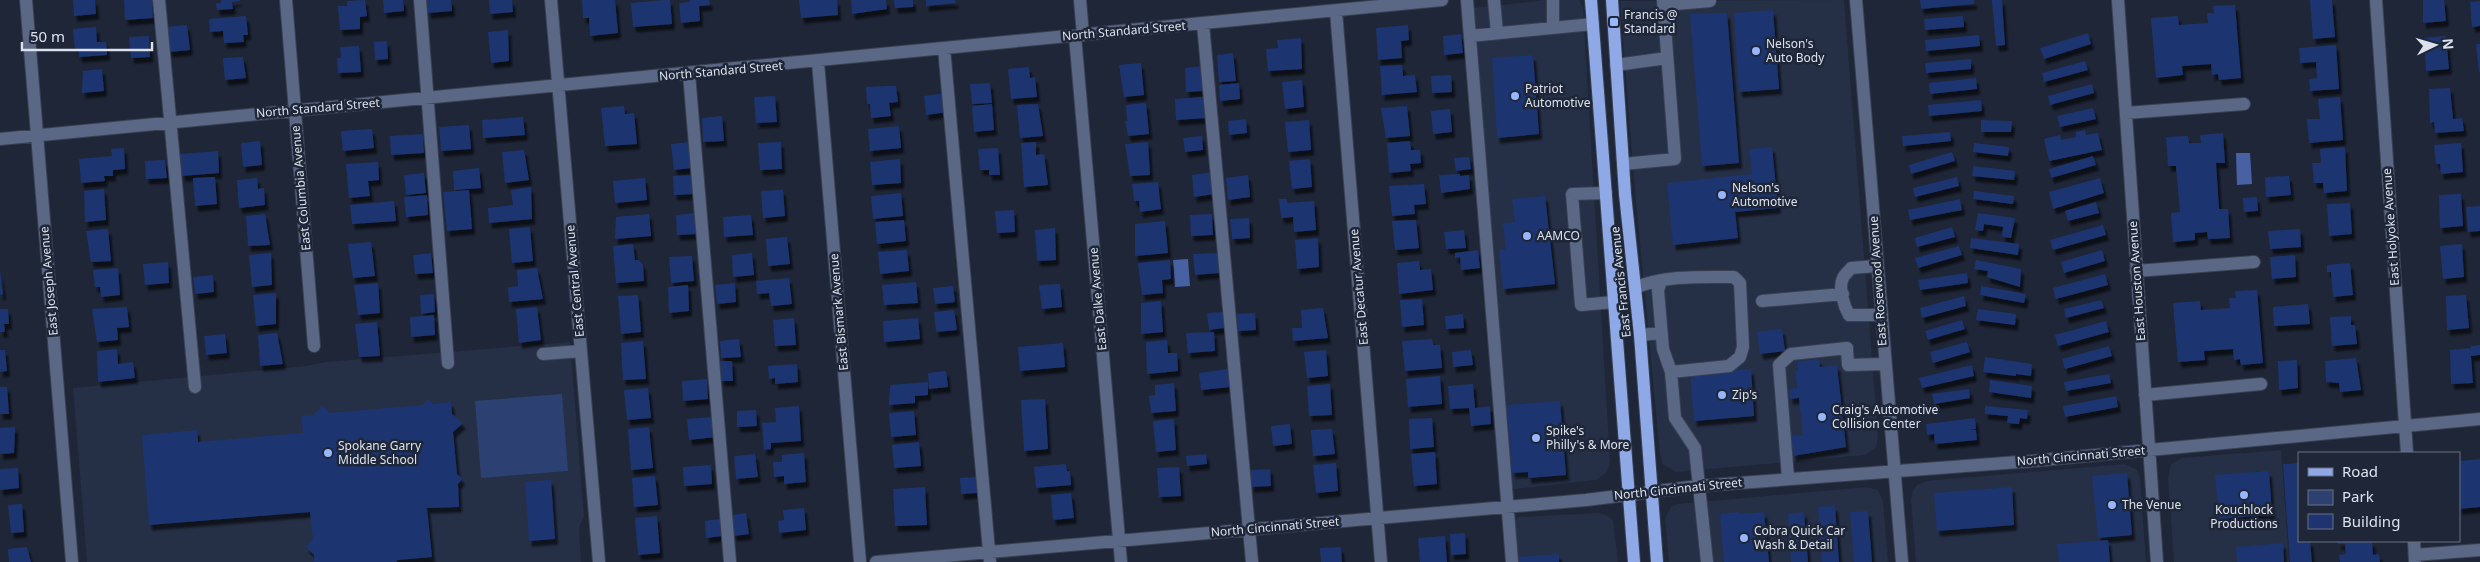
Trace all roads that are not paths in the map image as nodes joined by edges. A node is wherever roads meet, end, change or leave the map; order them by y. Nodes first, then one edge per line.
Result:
1 (26, 0) edge
2 (159, 0) edge
3 (286, 0) edge
4 (420, 0) edge
5 (551, 0) edge
6 (1080, 0) edge
7 (1442, 0) edge
8 (1467, 0) edge
9 (1494, 0) edge
10 (1553, 0) edge
11 (1591, 0) edge
12 (1612, 0) edge
13 (1856, 0) edge
14 (2118, 0) edge
15 (2376, 0) edge
16 (1710, 1) edge
17 (1664, 2) edge
18 (1336, 11) junction
19 (1203, 24) junction
20 (1593, 24) junction
21 (1553, 28) junction
22 (1497, 33) junction
23 (1079, 36) junction
24 (1470, 36) junction
25 (944, 48) junction
26 (1667, 58) junction
27 (818, 62) junction
28 (1616, 65) junction
29 (689, 74) junction
30 (559, 86) junction
31 (428, 98) junction
32 (2244, 104) dead end
33 (294, 110) junction
34 (2126, 113) junction
35 (169, 122) junction
36 (37, 135) junction
37 (0, 139) edge
38 (1623, 164) junction
39 (1606, 193) junction
40 (2254, 262) dead end
41 (1876, 266) junction
42 (2136, 272) junction
43 (1661, 281) junction
44 (1635, 288) junction
45 (1842, 294) junction
46 (1762, 301) dead end
47 (1614, 302) junction
48 (1880, 314) junction
49 (1662, 334) junction
50 (1640, 335) junction
51 (314, 346) dead end
52 (581, 351) junction
53 (543, 354) dead end
54 (448, 363) dead end
55 (1884, 364) junction
56 (1671, 372) junction
57 (2261, 384) dead end
58 (194, 387) dead end
59 (2145, 395) junction
60 (2480, 419) edge
61 (2405, 427) junction
62 (2148, 450) junction
63 (2407, 452) edge
64 (1894, 469) junction
65 (1788, 478) junction
66 (1699, 486) junction
67 (1651, 491) junction
68 (1629, 494) junction
69 (1507, 506) junction
70 (1378, 518) junction
71 (1249, 529) junction
72 (1120, 541) junction
73 (2414, 542) edge
74 (2480, 550) edge
75 (990, 557) edge
76 (2415, 559) edge
77 (72, 562) edge
78 (599, 562) edge
79 (730, 562) edge
80 (860, 562) edge
81 (876, 562) edge
82 (1121, 562) edge
83 (1252, 562) edge
84 (1381, 562) edge
85 (1512, 562) edge
86 (1634, 562) edge
87 (1657, 562) edge
88 (1706, 562) edge
89 (1902, 562) edge
90 (2157, 562) edge

1 - 36 street, East Joseph Avenue
2 - 35 street
3 - 33 street, East Columbia Avenue
4 - 31 street
5 - 30 street, East Central Avenue
6 - 23 street, East Dalke Avenue
7 - 18 street, North Standard Street
8 - 24 street
9 - 22 street
10 - 21 street
11 - 20 main road, East Francis Avenue
12 - 28 main road, East Francis Avenue
13 - 41 street, East Rosewood Avenue
14 - 34 street, East Houston Avenue
15 - 61 street, East Holyoke Avenue
16 - 17 street
17 - 26 street
18 - 19 street, North Standard Street
18 - 70 street, East Decatur Avenue
19 - 23 street, North Standard Street
19 - 71 street
20 - 21 street
20 - 39 main road, East Francis Avenue
21 - 22 street
22 - 24 street
23 - 25 street, North Standard Street
23 - 72 street, East Dalke Avenue
24 - 69 street
25 - 27 street, North Standard Street
25 - 75 street
26 - 28 street
26 - 38 street
27 - 29 street, North Standard Street
27 - 80 street, East Bismark Avenue
28 - 38 main road, East Francis Avenue
29 - 30 street, North Standard Street
29 - 79 street
30 - 31 street, North Standard Street
30 - 52 street, East Central Avenue
31 - 33 street, North Standard Street
31 - 54 street
32 - 34 street
33 - 35 street, North Standard Street
33 - 51 street, East Columbia Avenue
34 - 42 street, East Houston Avenue
35 - 36 street, North Standard Street
35 - 58 street
36 - 37 street, North Standard Street
36 - 77 street, East Joseph Avenue
38 - 44 main road, East Francis Avenue
39 - 47 main road, East Francis Avenue
39 - 47 street
40 - 42 street
41 - 45 street
41 - 48 street, East Rosewood Avenue
42 - 59 street, East Houston Avenue
43 - 44 street
43 - 49 street
43 - 56 street
44 - 50 main road, East Francis Avenue
45 - 46 street
45 - 48 street
47 - 68 main road, East Francis Avenue
48 - 55 street, East Rosewood Avenue
49 - 50 street
49 - 56 street
50 - 67 main road, East Francis Avenue
52 - 53 street
52 - 78 street, East Central Avenue
55 - 64 street, East Rosewood Avenue
55 - 65 street
56 - 66 street
57 - 59 street
59 - 62 street, East Houston Avenue
60 - 61 street, North Cincinnati Street
61 - 62 street, North Cincinnati Street
61 - 63 street, East Holyoke Avenue
62 - 64 street, North Cincinnati Street
62 - 90 street, East Houston Avenue
64 - 65 street, North Cincinnati Street
64 - 89 street, East Rosewood Avenue
65 - 66 street, North Cincinnati Street
66 - 67 street, North Cincinnati Street
66 - 88 street
67 - 68 street, North Cincinnati Street
67 - 87 main road, East Francis Avenue
68 - 69 street, North Cincinnati Street
68 - 86 main road, East Francis Avenue
69 - 70 street, North Cincinnati Street
69 - 85 street
70 - 71 street, North Cincinnati Street
70 - 84 street, East Decatur Avenue
71 - 72 street, North Cincinnati Street
71 - 83 street
72 - 75 street, North Cincinnati Street
72 - 82 street, East Dalke Avenue
73 - 76 street
74 - 76 street
75 - 81 street, North Cincinnati Street

